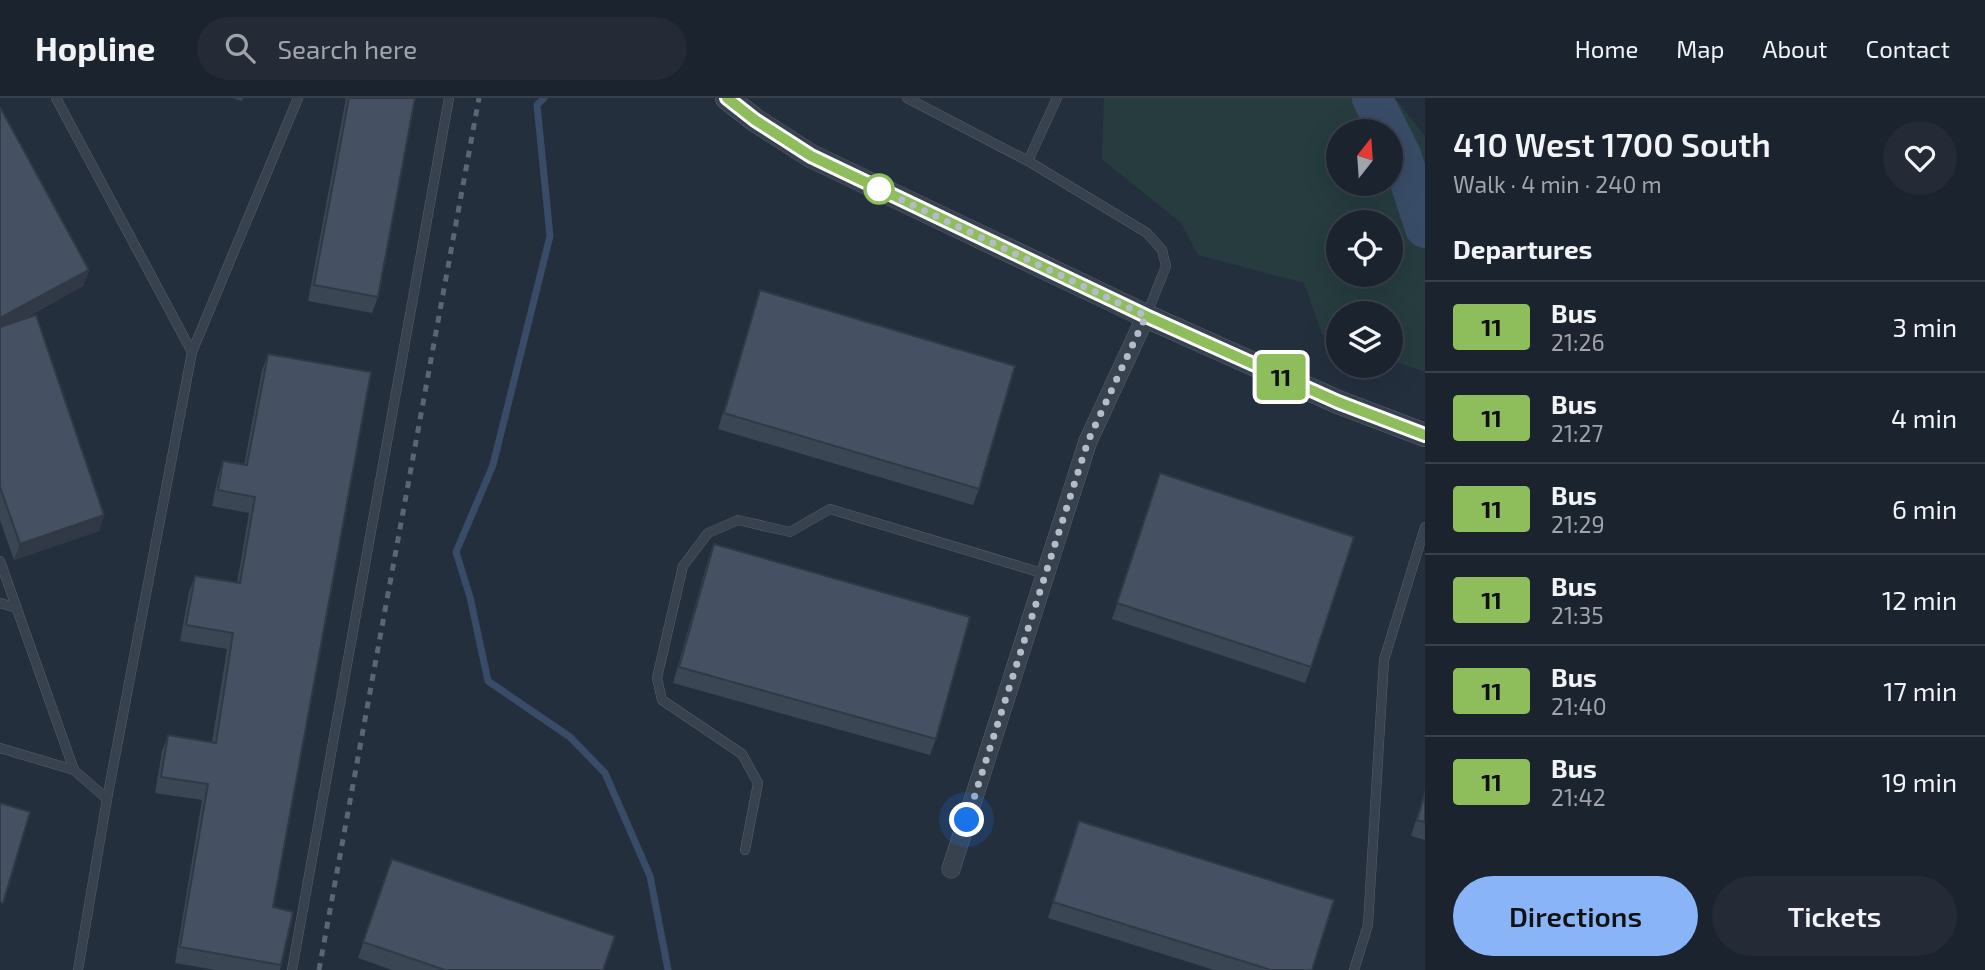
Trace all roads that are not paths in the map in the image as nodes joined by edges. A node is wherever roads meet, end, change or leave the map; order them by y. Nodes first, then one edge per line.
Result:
1 (56, 98) edge
2 (298, 98) edge
3 (449, 98) edge
4 (727, 98) edge
5 (907, 98) edge
6 (1057, 98) edge
7 (1028, 161) junction
8 (1146, 316) junction
9 (192, 352) junction
10 (1425, 435) edge
11 (1425, 527) edge
12 (0, 561) edge
13 (1045, 574) junction
14 (0, 603) edge
15 (17, 608) junction
16 (0, 748) edge
17 (74, 770) junction
18 (107, 799) junction
19 (745, 850) dead end
20 (951, 869) dead end
21 (78, 970) edge
22 (292, 970) edge
23 (1354, 970) edge

1 - 9 lane
2 - 9 lane
3 - 22 lane
4 - 8 street
5 - 7 lane
6 - 7 lane
7 - 8 lane
8 - 10 street
8 - 13 street
9 - 18 lane
11 - 23 lane
12 - 15 lane
13 - 19 lane
13 - 20 street
14 - 15 lane
15 - 17 lane
16 - 17 lane
17 - 18 lane
18 - 21 lane

